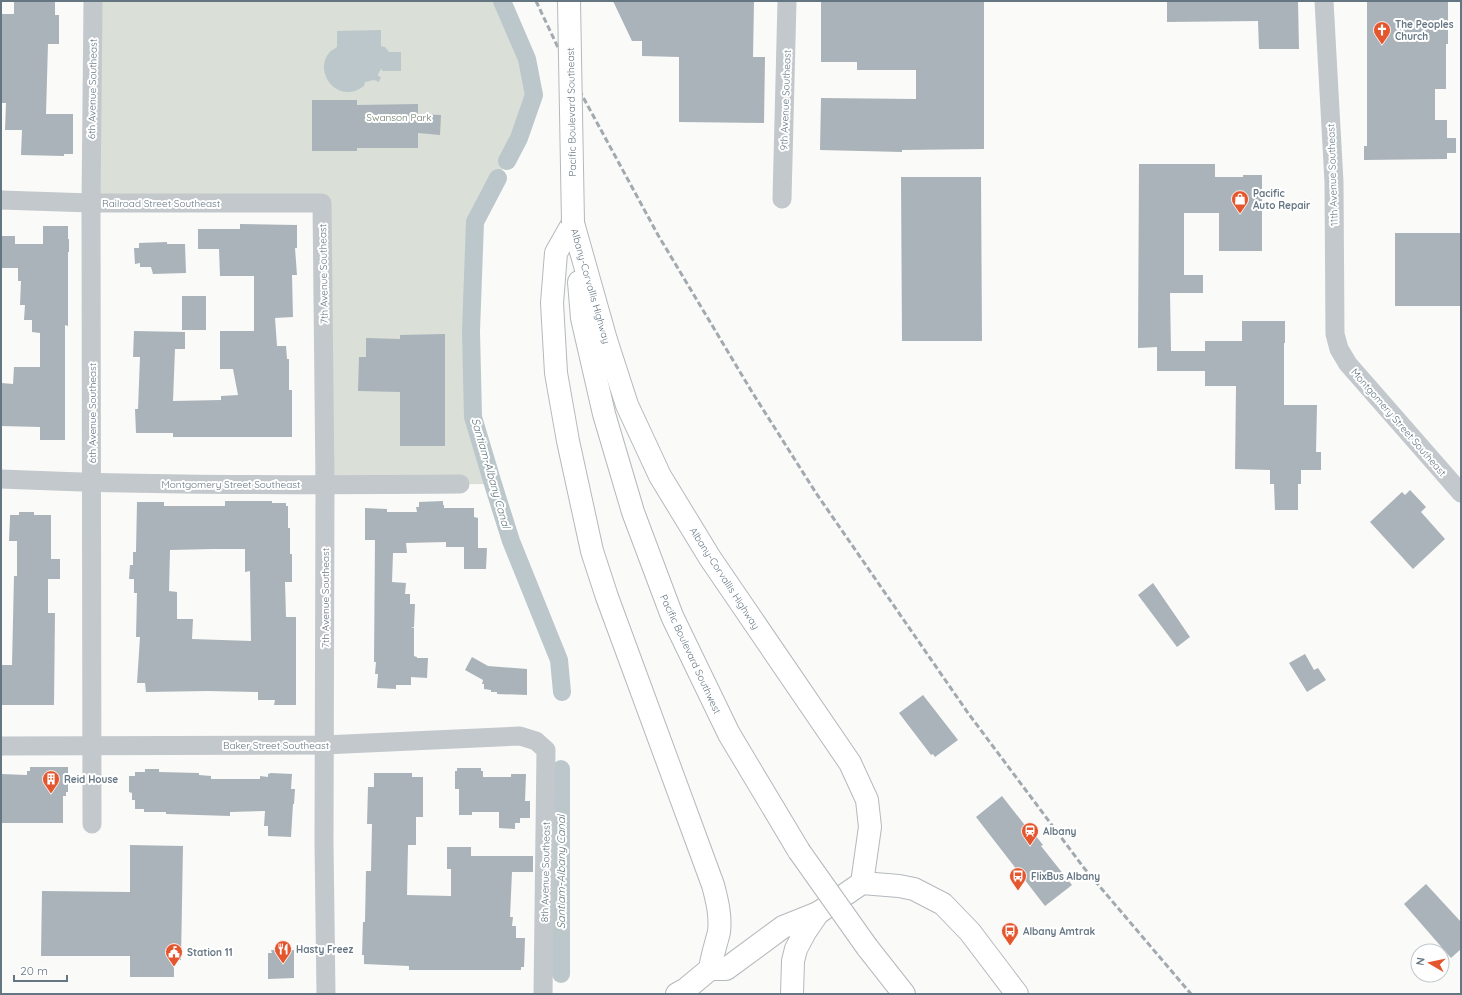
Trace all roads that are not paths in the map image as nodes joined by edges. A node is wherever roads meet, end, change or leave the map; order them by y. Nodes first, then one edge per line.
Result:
1 (93, 1) edge
2 (569, 1) edge
3 (787, 1) edge
4 (1324, 1) edge
5 (782, 199) dead end
6 (1, 200) edge
7 (91, 203) junction
8 (322, 203) joint
9 (573, 223) junction
10 (1339, 349) joint
11 (1, 479) edge
12 (92, 483) junction
13 (460, 484) dead end
14 (325, 485) junction
15 (1461, 493) edge
16 (92, 745) junction
17 (324, 745) junction
18 (1, 746) edge
19 (546, 750) joint
20 (92, 824) dead end
21 (862, 883) junction
22 (818, 913) junction
23 (710, 969) junction
24 (326, 994) edge
25 (543, 994) edge
26 (678, 994) edge
27 (792, 994) edge
28 (904, 994) edge
29 (1017, 994) edge

1 - 7 street, 6th Avenue Southeast
2 - 9 highway, Pacific Boulevard Southeast, bridge
3 - 5 street, 9th Avenue Southeast
4 - 10 street, 11th Avenue Southeast
6 - 7 street, Railroad Street Southeast
7 - 8 street, Railroad Street Southeast
7 - 12 street, 6th Avenue Southeast
8 - 14 street, 7th Avenue Southeast
9 - 21 highway, Albany-Corvallis Highway
9 - 23 highway, Albany-Corvallis Highway
9 - 28 highway, Pacific Boulevard Southwest, bridge
10 - 15 street, Montgomery Street Southeast
11 - 12 street, Montgomery Street Southeast
12 - 14 street, Montgomery Street Southeast
12 - 16 street, 6th Avenue Southeast
13 - 14 street, Montgomery Street Southeast
14 - 17 street, 7th Avenue Southeast
16 - 17 street, Baker Street Southeast
16 - 18 street, Baker Street Southeast
16 - 20 street, 6th Avenue Southeast
17 - 19 street, Baker Street Southeast
17 - 24 street, 7th Avenue Southeast
19 - 25 street, 8th Avenue Southeast
21 - 22 highway
21 - 29 highway
22 - 23 highway
22 - 27 highway
23 - 26 highway

